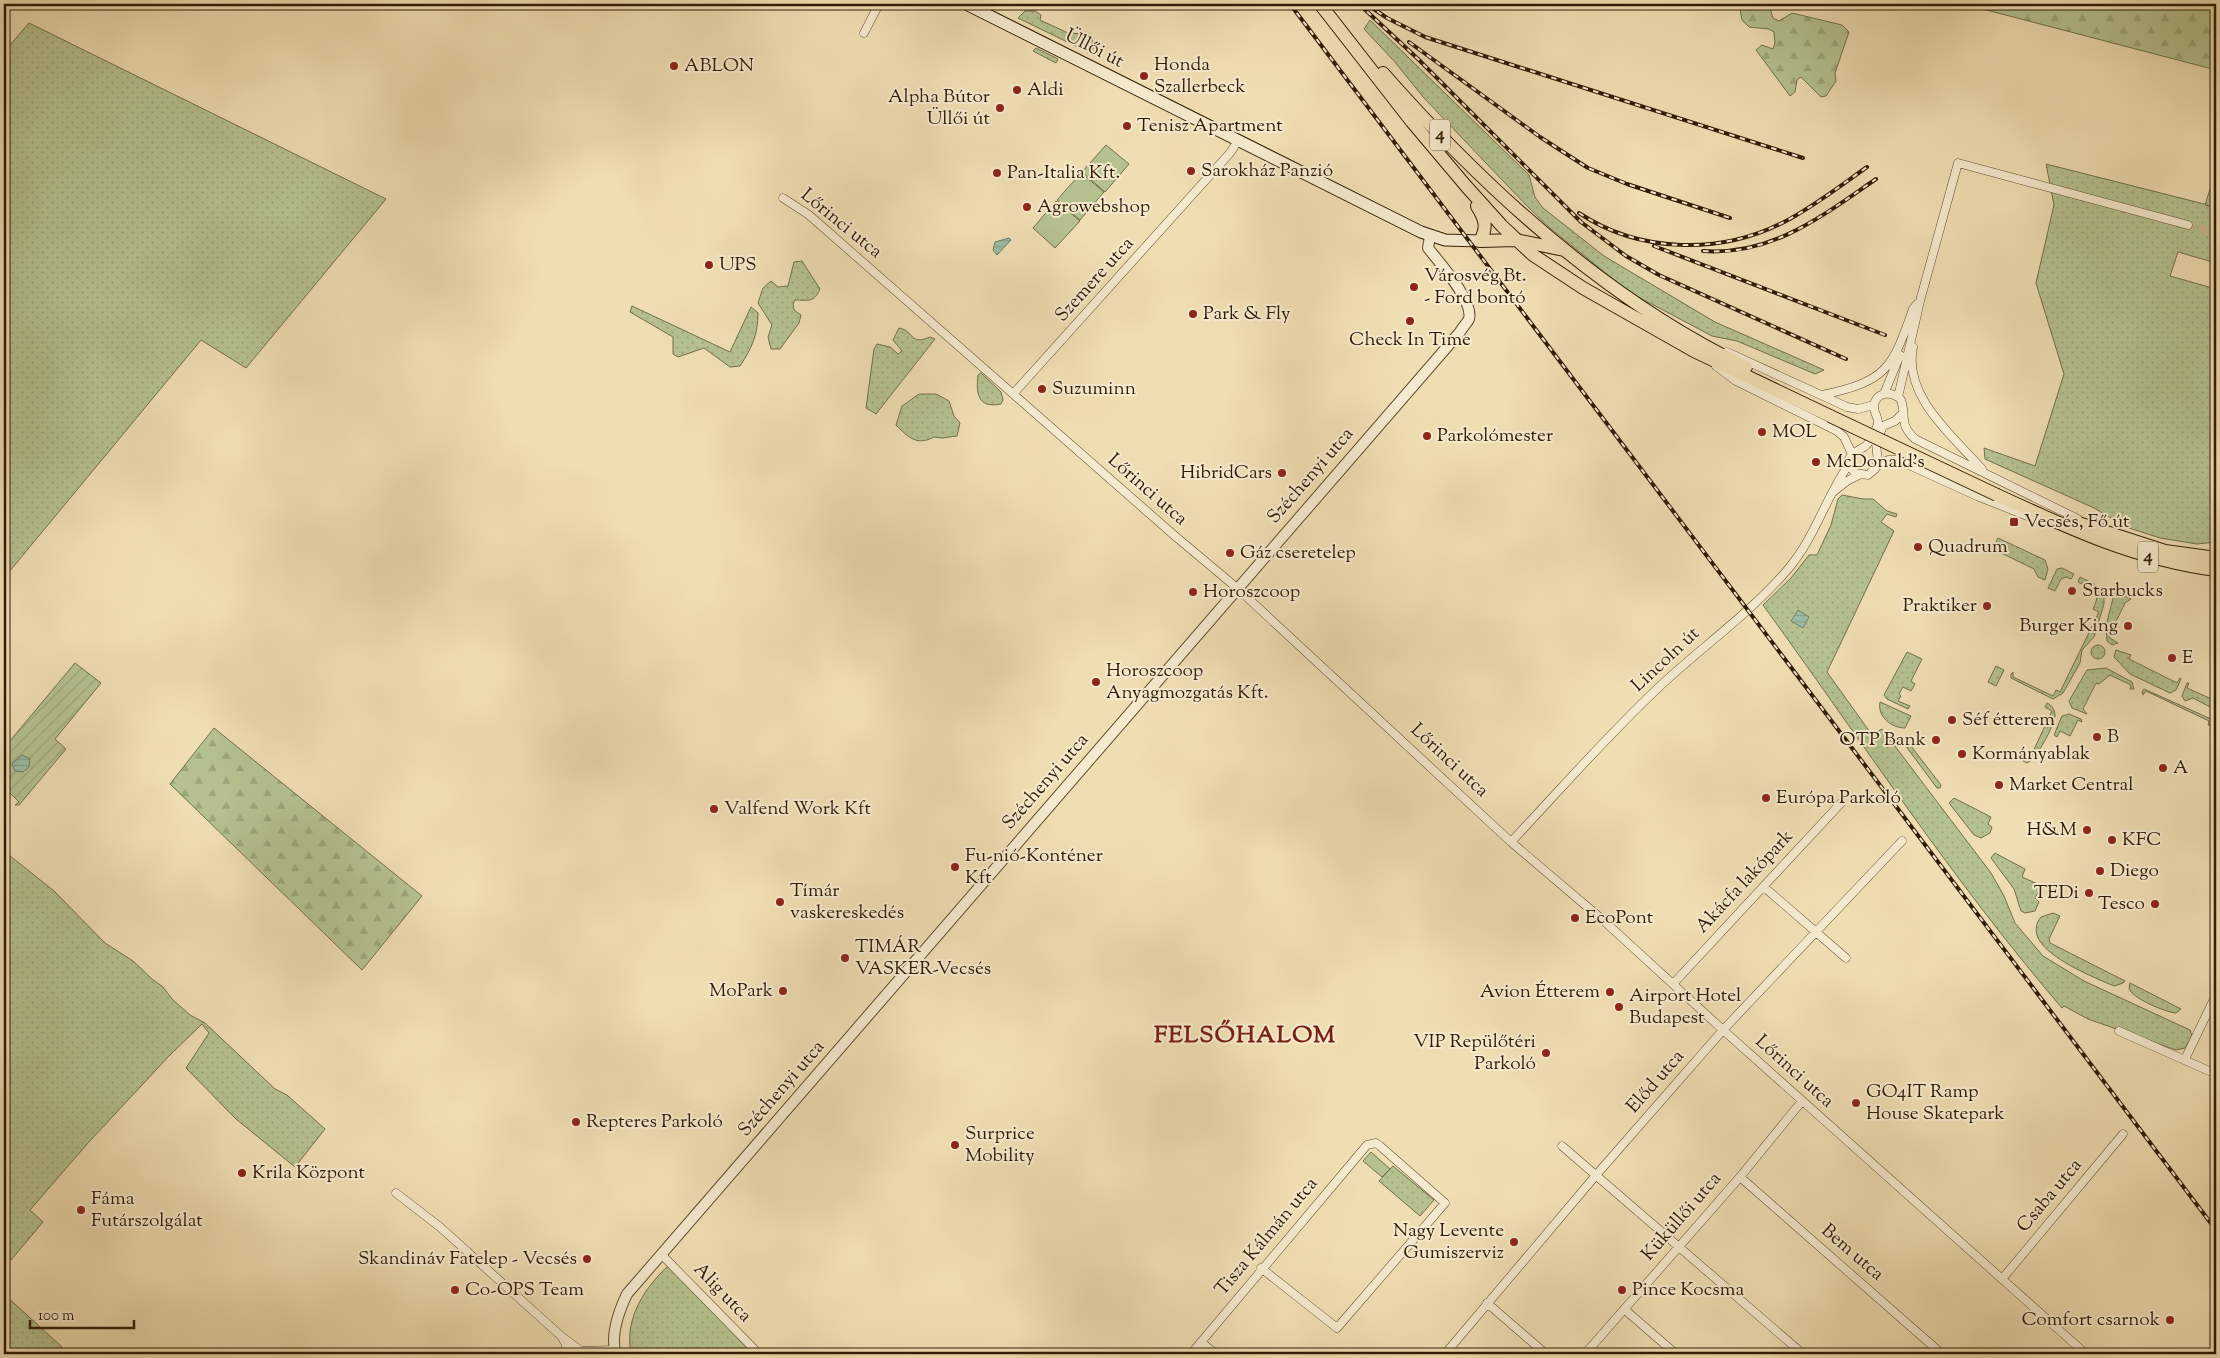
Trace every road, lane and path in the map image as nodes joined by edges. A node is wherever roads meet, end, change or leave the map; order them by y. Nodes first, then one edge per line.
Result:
1 (879, 4) edge
2 (966, 4) edge
3 (1320, 4) edge
4 (1330, 4) edge
5 (864, 33) dead end
6 (1238, 141) junction
7 (1466, 186) junction
8 (783, 198) dead end
9 (2188, 225) tunnel mouth
10 (1430, 236) junction
11 (1516, 240) junction
12 (1480, 241) junction
13 (1567, 251) junction
14 (1533, 255) junction
15 (1920, 301) junction
16 (1696, 346) junction
17 (1013, 394) junction
18 (1884, 394) junction
19 (1822, 395) junction
20 (1898, 397) junction
21 (1874, 405) junction
22 (1902, 414) junction
23 (1878, 418) junction
24 (1891, 422) junction
25 (1863, 448) junction
26 (1852, 454) junction
27 (1876, 454) junction
28 (1849, 464) junction
29 (1877, 466) junction
30 (1986, 473) junction
31 (1859, 475) junction
32 (1998, 492) junction
33 (1830, 494) junction
34 (2098, 531) junction
35 (2083, 534) junction
36 (2216, 558) edge
37 (2216, 570) edge
38 (1237, 588) junction
39 (1841, 803) dead end
40 (1902, 840) dead end
41 (1511, 842) junction
42 (1764, 886) junction
43 (1816, 933) junction
44 (1846, 958) dead end
45 (1673, 984) junction
46 (2216, 995) edge
47 (1723, 1030) junction
48 (2120, 1031) dead end
49 (2185, 1059) junction
50 (2216, 1074) edge
51 (1802, 1101) junction
52 (2123, 1134) dead end
53 (1562, 1146) dead end
54 (1597, 1174) junction
55 (1740, 1177) junction
56 (396, 1192) dead end
57 (1678, 1246) junction
58 (662, 1255) junction
59 (1261, 1268) junction
60 (2002, 1279) junction
61 (1487, 1303) junction
62 (1624, 1309) junction
63 (561, 1336) junction
64 (1201, 1342) junction
65 (581, 1351) junction
66 (615, 1352) edge
67 (565, 1354) edge
68 (573, 1354) edge
69 (759, 1354) edge
70 (1191, 1354) edge
71 (1216, 1354) edge
72 (1445, 1354) edge
73 (1546, 1354) edge
74 (1585, 1354) edge
75 (1676, 1354) edge
76 (1803, 1354) edge
77 (1942, 1354) edge
78 (2086, 1354) edge

1 - 5 street
2 - 6 main road, Üllői út
3 - 7 main road, 4
4 - 13 main road, 4
6 - 10 main road, Üllői út
6 - 17 street, Szemere utca
7 - 11 main road, 4
7 - 12 main road
8 - 17 street, Lőrinci utca
9 - 15 street
10 - 12 main road, Üllői út
10 - 38 street, Széchenyi utca
11 - 12 main road
11 - 13 main road
11 - 14 main road, 4
12 - 14 main road
13 - 16 main road, 4
14 - 16 main road, 4
15 - 18 street
15 - 19 street
15 - 20 street
15 - 30 street
16 - 19 street
16 - 26 street
16 - 32 main road, 4
17 - 38 street, Lőrinci utca
18 - 20 street
18 - 21 street
19 - 21 street
20 - 22 street
21 - 23 street
22 - 24 street
22 - 30 street
23 - 24 street
23 - 25 street
24 - 27 street
25 - 26 street
25 - 27 street
26 - 28 street
27 - 29 street
28 - 31 street
28 - 33 street, Lincoln út
29 - 31 street
29 - 35 street
30 - 34 street
31 - 33 street, Lincoln út
32 - 34 main road, 4
32 - 35 main road, 4
33 - 41 street, Lincoln út
34 - 36 main road, 4
35 - 37 main road, 4
38 - 41 street, Lőrinci utca
38 - 58 street, Széchenyi utca
39 - 42 street, Akácfa lakópark
40 - 43 street, Előd utca
41 - 45 street, Lőrinci utca
42 - 43 street
42 - 45 street, Akácfa lakópark
43 - 44 street
43 - 47 street, Előd utca
45 - 47 street, Lőrinci utca
46 - 49 street
47 - 51 street, Lőrinci utca
47 - 54 street, Előd utca
48 - 49 street
49 - 50 street
51 - 55 street, Küküllői utca
51 - 60 street, Lőrinci utca
52 - 60 street, Csaba utca
53 - 54 street
54 - 57 street
54 - 61 street, Előd utca
55 - 57 street, Küküllői utca
55 - 77 street, Bem utca
56 - 63 street
57 - 62 street, Küküllői utca
57 - 76 street
58 - 66 street, Széchenyi utca
58 - 69 street, Alig utca
59 - 59 street, Tisza Kálmán utca
59 - 64 street, Tisza Kálmán utca
60 - 78 street, Lőrinci utca
61 - 72 street, Előd utca
61 - 73 street
62 - 74 street, Küküllői utca
62 - 75 street
63 - 65 street
63 - 67 street
64 - 70 street, Tisza Kálmán utca
64 - 71 street
65 - 66 street
65 - 68 street

